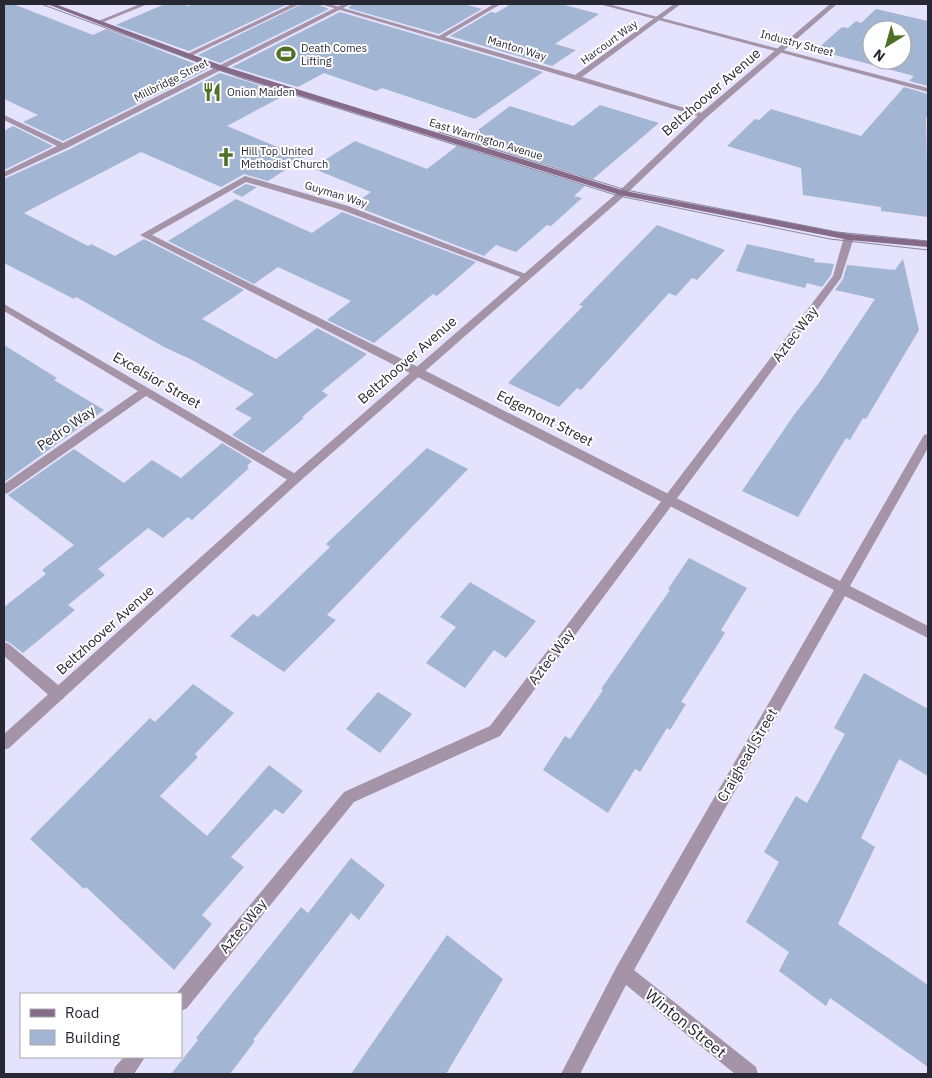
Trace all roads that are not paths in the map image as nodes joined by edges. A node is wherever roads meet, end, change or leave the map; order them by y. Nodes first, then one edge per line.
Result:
1 (50, 4) edge
2 (145, 4) edge
3 (297, 4) edge
4 (322, 4) edge
5 (348, 4) edge
6 (498, 4) edge
7 (602, 4) edge
8 (678, 4) edge
9 (834, 4) edge
10 (338, 9) junction
11 (658, 19) junction
12 (99, 22) junction
13 (441, 37) junction
14 (781, 50) junction
15 (187, 56) junction
16 (220, 68) junction
17 (576, 78) junction
18 (928, 90) edge
19 (704, 115) junction
20 (4, 117) edge
21 (64, 146) junction
22 (4, 176) edge
23 (622, 194) junction
24 (145, 236) joint
25 (849, 237) junction
26 (928, 244) edge
27 (526, 276) junction
28 (4, 307) edge
29 (418, 371) junction
30 (146, 391) junction
31 (928, 438) edge
32 (295, 479) junction
33 (4, 490) edge
34 (669, 500) junction
35 (842, 586) junction
36 (928, 632) edge
37 (4, 648) edge
38 (58, 694) junction
39 (4, 743) edge
40 (623, 972) junction
41 (182, 1001) edge
42 (135, 1058) edge
43 (122, 1074) edge
44 (570, 1074) edge
45 (749, 1074) edge

1 - 12 main road, East Warrington Avenue
2 - 12 street
3 - 15 street
4 - 10 street, Manton Way
5 - 10 street, Millbridge Street
6 - 13 street
7 - 11 street, Industry Street
8 - 11 street, Harcourt Way
9 - 14 street, Beltzhoover Avenue
10 - 13 street, Manton Way
10 - 16 street, Millbridge Street
11 - 14 street, Industry Street
11 - 17 street, Harcourt Way
12 - 15 main road, East Warrington Avenue
13 - 17 street, Manton Way
14 - 18 street, Industry Street
14 - 19 street, Beltzhoover Avenue
15 - 16 main road, East Warrington Avenue
16 - 21 street, Millbridge Street
16 - 23 main road, East Warrington Avenue
17 - 19 street, Manton Way
19 - 23 street, Beltzhoover Avenue
20 - 21 street
21 - 22 street, Millbridge Street
23 - 25 main road, East Warrington Avenue
23 - 27 street, Beltzhoover Avenue
24 - 27 street, Guyman Way
24 - 29 street, Edgemont Street
25 - 26 main road, East Warrington Avenue
25 - 34 street, Aztec Way
27 - 29 street, Beltzhoover Avenue
28 - 30 street, Excelsior Street
29 - 32 street, Beltzhoover Avenue
29 - 34 street, Edgemont Street
30 - 32 street, Excelsior Street
30 - 33 street, Pedro Way
31 - 35 street, Craighead Street
32 - 38 street, Beltzhoover Avenue
34 - 35 street, Edgemont Street
34 - 41 street, Aztec Way
35 - 36 street, Edgemont Street
35 - 40 street, Craighead Street
37 - 38 street
38 - 39 street, Beltzhoover Avenue
40 - 44 street, Craighead Street
40 - 45 street, Winton Street
42 - 43 street

